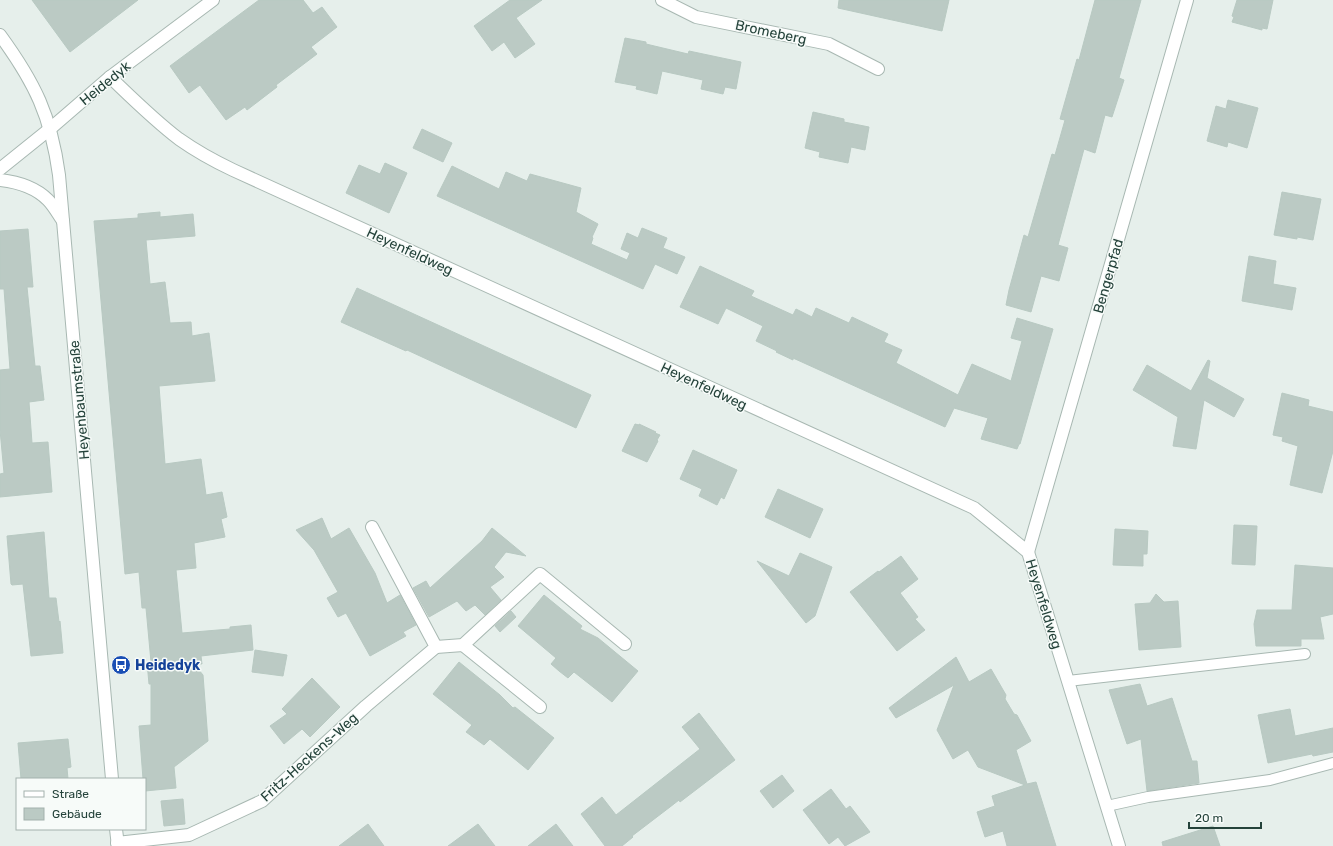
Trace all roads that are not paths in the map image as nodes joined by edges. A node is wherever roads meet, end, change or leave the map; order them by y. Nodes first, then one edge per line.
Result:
1 (213, 0) edge
2 (662, 0) edge
3 (1187, 0) edge
4 (0, 35) edge
5 (878, 69) dead end
6 (110, 77) junction
7 (50, 128) junction
8 (0, 169) edge
9 (0, 180) edge
10 (64, 221) junction
11 (372, 527) dead end
12 (1028, 552) junction
13 (625, 644) dead end
14 (463, 645) junction
15 (436, 647) junction
16 (1305, 654) dead end
17 (1068, 681) junction
18 (540, 707) dead end
19 (1333, 763) edge
20 (112, 778) edge
21 (1107, 806) junction
22 (116, 830) edge
23 (117, 844) edge
24 (1119, 846) edge

1 - 6 street, Heidedyk
2 - 5 street, Bromeberg
3 - 12 street, Bengerpfad
4 - 7 street, Heyenbaumstraße
6 - 7 street, Heidedyk
6 - 12 street, Heyenfeldweg
7 - 8 street, Heidedyk
7 - 10 street, Heyenbaumstraße
9 - 10 street
10 - 20 street, Heyenbaumstraße
11 - 15 street
12 - 17 street, Heyenfeldweg
13 - 14 street
14 - 15 street
14 - 18 street
15 - 23 street, Fritz-Heckens-Weg
16 - 17 lane
17 - 21 street, Heyenfeldweg
19 - 21 lane
21 - 24 street, Heyenfeldweg
22 - 23 street

